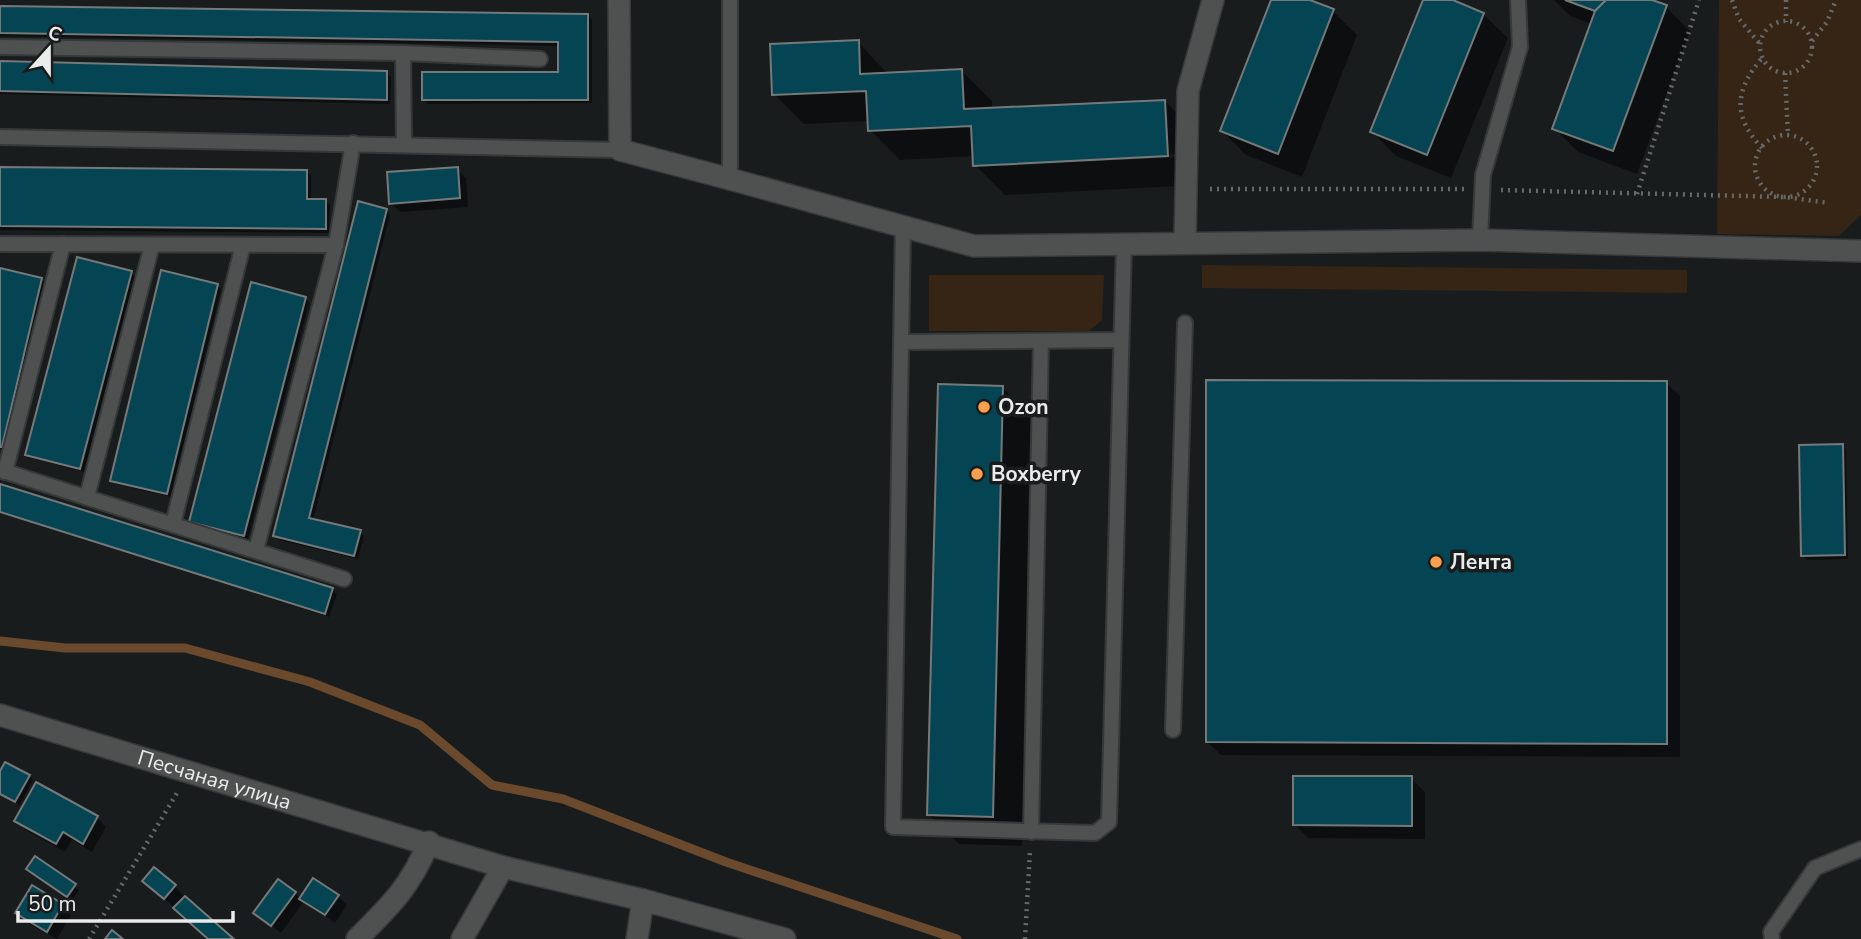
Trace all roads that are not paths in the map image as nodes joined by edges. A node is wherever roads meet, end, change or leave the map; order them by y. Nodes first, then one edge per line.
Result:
1 (619, 0) edge
2 (730, 0) edge
3 (1213, 0) edge
4 (1518, 0) edge
5 (0, 47) edge
6 (403, 53) junction
7 (540, 58) dead end
8 (0, 137) edge
9 (353, 143) junction
10 (404, 144) junction
11 (620, 150) junction
12 (730, 179) junction
13 (903, 226) junction
14 (1480, 240) junction
15 (1185, 242) junction
16 (1124, 243) junction
17 (0, 244) edge
18 (63, 244) junction
19 (152, 244) junction
20 (243, 245) junction
21 (335, 245) junction
22 (1861, 251) edge
23 (1185, 323) dead end
24 (1121, 340) junction
25 (1041, 341) junction
26 (902, 342) junction
27 (3, 471) edge
28 (87, 498) junction
29 (173, 524) junction
30 (256, 550) junction
31 (344, 579) dead end
32 (0, 715) edge
33 (1173, 730) dead end
34 (1031, 832) junction
35 (429, 842) junction
36 (1861, 849) edge
37 (503, 867) junction
38 (643, 900) junction
39 (357, 939) edge
40 (462, 939) edge
41 (637, 939) edge
42 (785, 939) edge
43 (1772, 939) edge

1 - 11 street
2 - 12 lane
3 - 15 street
4 - 14 lane
5 - 6 lane
6 - 7 lane
6 - 10 lane
8 - 9 lane
9 - 10 lane
9 - 21 lane
10 - 11 lane
11 - 12 street
12 - 13 street
13 - 16 street
13 - 26 lane
14 - 15 street
14 - 22 street
15 - 16 street
16 - 24 lane
17 - 18 lane
18 - 19 lane
18 - 27 lane
19 - 20 lane
19 - 28 lane
20 - 21 lane
20 - 29 lane
21 - 30 lane
23 - 33 lane
24 - 25 lane
24 - 34 lane
25 - 26 lane
25 - 34 lane
26 - 34 lane
27 - 28 lane
28 - 29 lane
29 - 30 lane
30 - 31 lane
32 - 35 street, Песчаная улица
35 - 37 street, Песчаная улица
35 - 39 street
36 - 43 lane
37 - 38 street, Песчаная улица
37 - 40 street
38 - 41 street
38 - 42 street, Песчаная улица

